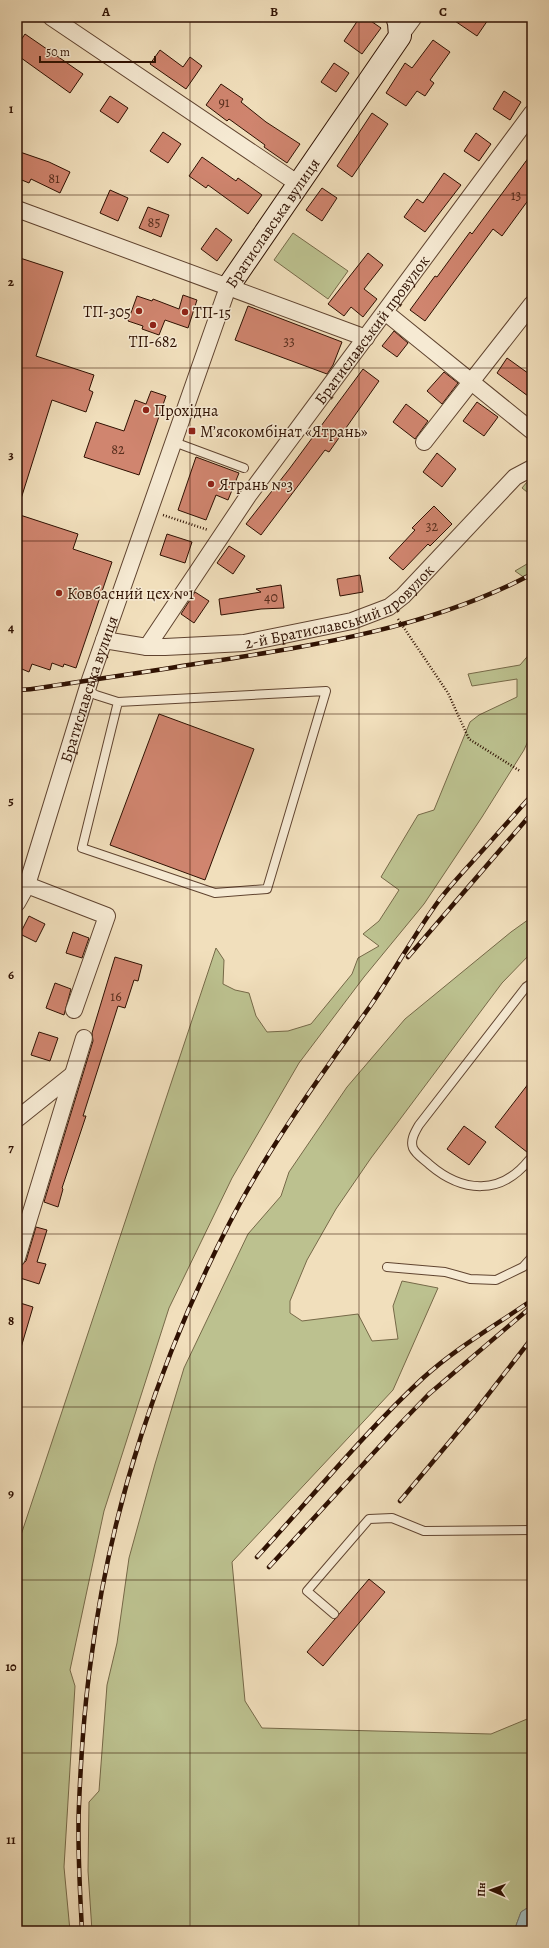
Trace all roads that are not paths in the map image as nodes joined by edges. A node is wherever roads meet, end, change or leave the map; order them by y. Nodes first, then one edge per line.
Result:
1 (51, 17) edge
2 (414, 17) edge
3 (398, 27) edge
4 (532, 113) edge
5 (297, 184) junction
6 (17, 209) edge
7 (228, 287) junction
8 (532, 304) edge
9 (385, 312) junction
10 (366, 338) junction
11 (471, 381) junction
12 (532, 431) edge
13 (174, 442) junction
14 (424, 442) dead end
15 (244, 468) dead end
16 (532, 468) edge
17 (104, 640) junction
18 (147, 647) junction
19 (87, 690) junction
20 (118, 702) junction
21 (27, 885) junction
22 (17, 903) edge
23 (532, 983) edge
24 (74, 1010) dead end
25 (84, 1038) dead end
26 (72, 1074) junction
27 (17, 1119) edge
28 (529, 1160) dead end
29 (532, 1257) edge
30 (17, 1258) edge
31 (387, 1267) dead end
32 (532, 1530) edge
33 (334, 1614) dead end

1 - 5 street
2 - 3 street, Братиславська вулиця
3 - 5 street, Братиславська вулиця
4 - 9 street, Братиславський провулок
5 - 7 street, Братиславська вулиця
6 - 7 street
7 - 10 street
7 - 13 street, Братиславська вулиця
8 - 11 street
9 - 10 street, Братиславський провулок
9 - 11 street
10 - 18 street, Братиславський провулок
11 - 12 street
11 - 14 street
13 - 15 lane
13 - 17 street, Братиславська вулиця
16 - 18 street, 2-й Братиславський провулок
17 - 18 street, 2-й Братиславський провулок
17 - 19 street, Братиславська вулиця
19 - 20 lane
19 - 21 street, Братиславська вулиця
20 - 20 lane
21 - 22 street, Братиславська вулиця
21 - 24 street
23 - 28 lane
25 - 26 street
26 - 27 street
26 - 30 street
29 - 31 lane
32 - 33 lane

